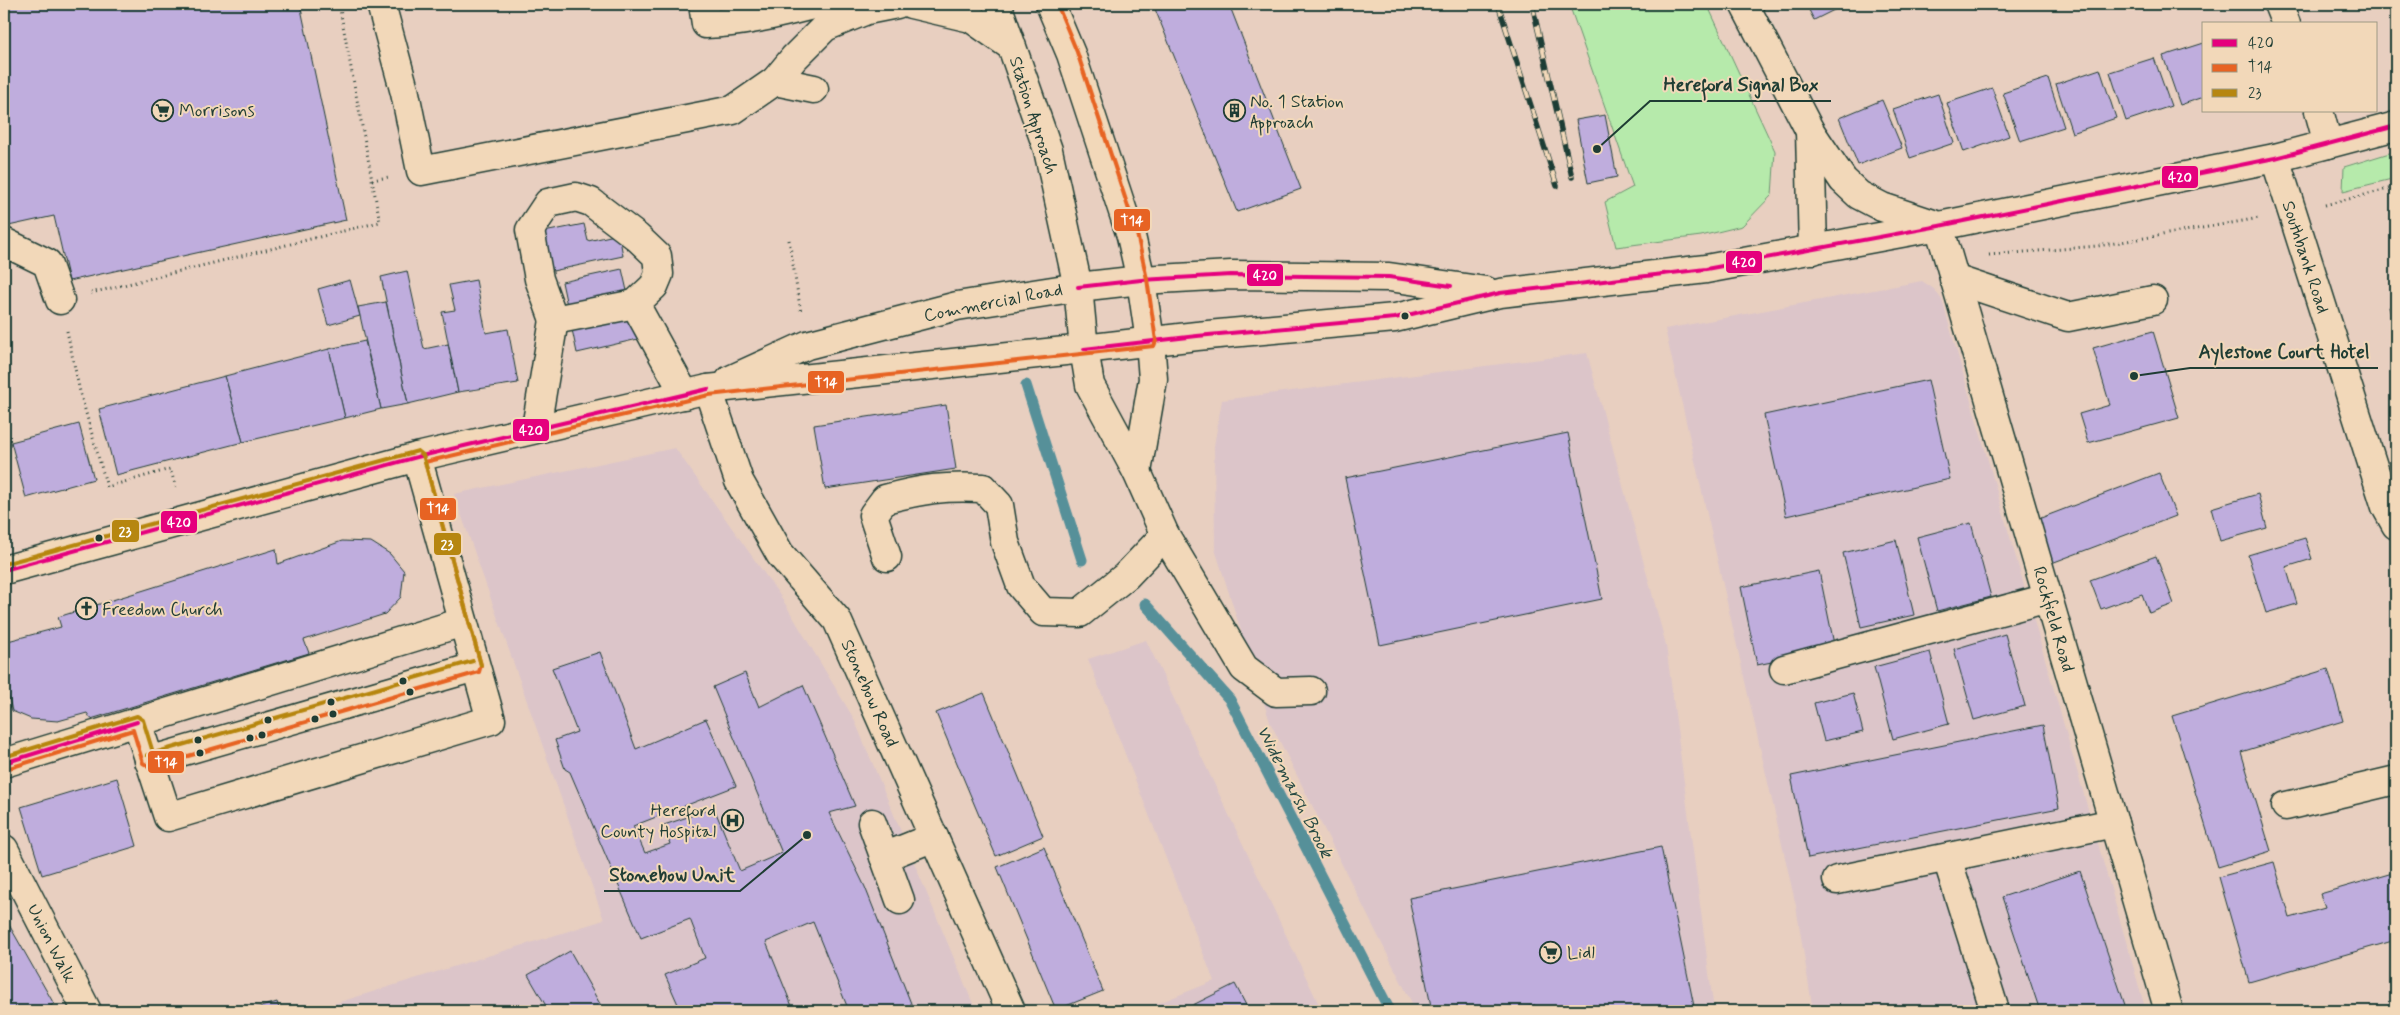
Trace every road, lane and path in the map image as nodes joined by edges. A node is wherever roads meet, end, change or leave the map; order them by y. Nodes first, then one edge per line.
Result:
1 (339, 4) edge
2 (381, 4) edge
3 (817, 4) edge
4 (897, 4) edge
5 (910, 4) edge
6 (997, 4) edge
7 (1050, 4) edge
8 (1744, 4) edge
9 (2278, 4) edge
10 (705, 14) edge
11 (2285, 22) edge
12 (1012, 46) junction
13 (775, 81) junction
14 (814, 89) dead end
15 (2319, 112) edge
16 (2396, 126) edge
17 (1810, 131) junction
18 (2328, 144) junction
19 (2275, 158) junction
20 (2396, 187) edge
21 (2292, 213) junction
22 (1939, 226) junction
23 (788, 240) dead end
24 (4, 242) edge
25 (1814, 250) junction
26 (1951, 269) junction
27 (1141, 280) junction
28 (1078, 287) junction
29 (1500, 293) junction
30 (60, 300) junction
31 (2153, 300) dead end
32 (635, 304) junction
33 (554, 320) junction
34 (1150, 342) junction
35 (807, 345) junction
36 (1084, 349) junction
37 (696, 392) junction
38 (536, 428) junction
39 (417, 457) junction
40 (1137, 472) junction
41 (186, 520) junction
42 (2396, 525) edge
43 (1164, 535) junction
44 (887, 557) dead end
45 (4, 570) edge
46 (2048, 598) junction
47 (463, 622) junction
48 (475, 667) junction
49 (1784, 669) dead end
50 (1311, 691) dead end
51 (137, 722) junction
52 (149, 761) junction
53 (4, 763) edge
54 (2396, 780) edge
55 (2286, 806) dead end
56 (872, 823) dead end
57 (2114, 823) junction
58 (934, 837) junction
59 (4, 849) edge
60 (884, 858) junction
61 (1947, 858) junction
62 (1837, 880) dead end
63 (900, 900) dead end
64 (87, 1011) edge
65 (1011, 1011) edge
66 (1995, 1011) edge
67 (2169, 1011) edge

1 - 30 path
2 - 13 main road
3 - 10 main road
4 - 13 main road
5 - 12 main road
6 - 12 main road, Station Approach
7 - 27 main road
8 - 17 main road
9 - 11 main road
12 - 28 main road, Station Approach
13 - 14 main road
15 - 18 main road
16 - 18 main road, Commercial Road
17 - 22 main road
17 - 25 main road
18 - 19 main road, Commercial Road
19 - 21 main road, Southbank Road
19 - 22 main road, Commercial Road
20 - 21 path
21 - 26 path
21 - 42 main road, Southbank Road
22 - 25 main road, Commercial Road
22 - 26 main road, Rockfield Road
23 - 35 path
24 - 30 main road
25 - 29 main road, Commercial Road
26 - 31 main road
26 - 46 main road, Rockfield Road
27 - 28 main road, Commercial Road
27 - 29 main road, Commercial Road
27 - 34 main road
28 - 35 main road, Commercial Road
28 - 36 main road, Station Approach
29 - 34 main road, Commercial Road
30 - 41 path
32 - 33 main road
32 - 33 main road
32 - 37 main road, Stonebow Road
33 - 38 main road
34 - 36 main road, Commercial Road
34 - 40 main road
35 - 37 main road, Commercial Road
36 - 37 main road, Commercial Road
36 - 40 main road, Station Approach
37 - 38 main road, Commercial Road
37 - 58 main road, Stonebow Road
38 - 39 main road, Commercial Road
39 - 41 main road, Commercial Road
39 - 47 main road
40 - 43 main road, Station Approach
41 - 45 main road, Commercial Road
43 - 44 main road
43 - 50 main road, Station Approach
46 - 49 main road
46 - 57 main road, Rockfield Road
47 - 48 main road
47 - 51 main road
48 - 52 main road
48 - 52 main road
51 - 52 main road
51 - 53 main road
54 - 55 main road
56 - 60 main road
57 - 61 main road
57 - 67 main road, Rockfield Road
58 - 60 main road
58 - 65 main road, Stonebow Road
59 - 64 main road, Union Walk
60 - 63 main road
61 - 62 main road
61 - 66 main road

